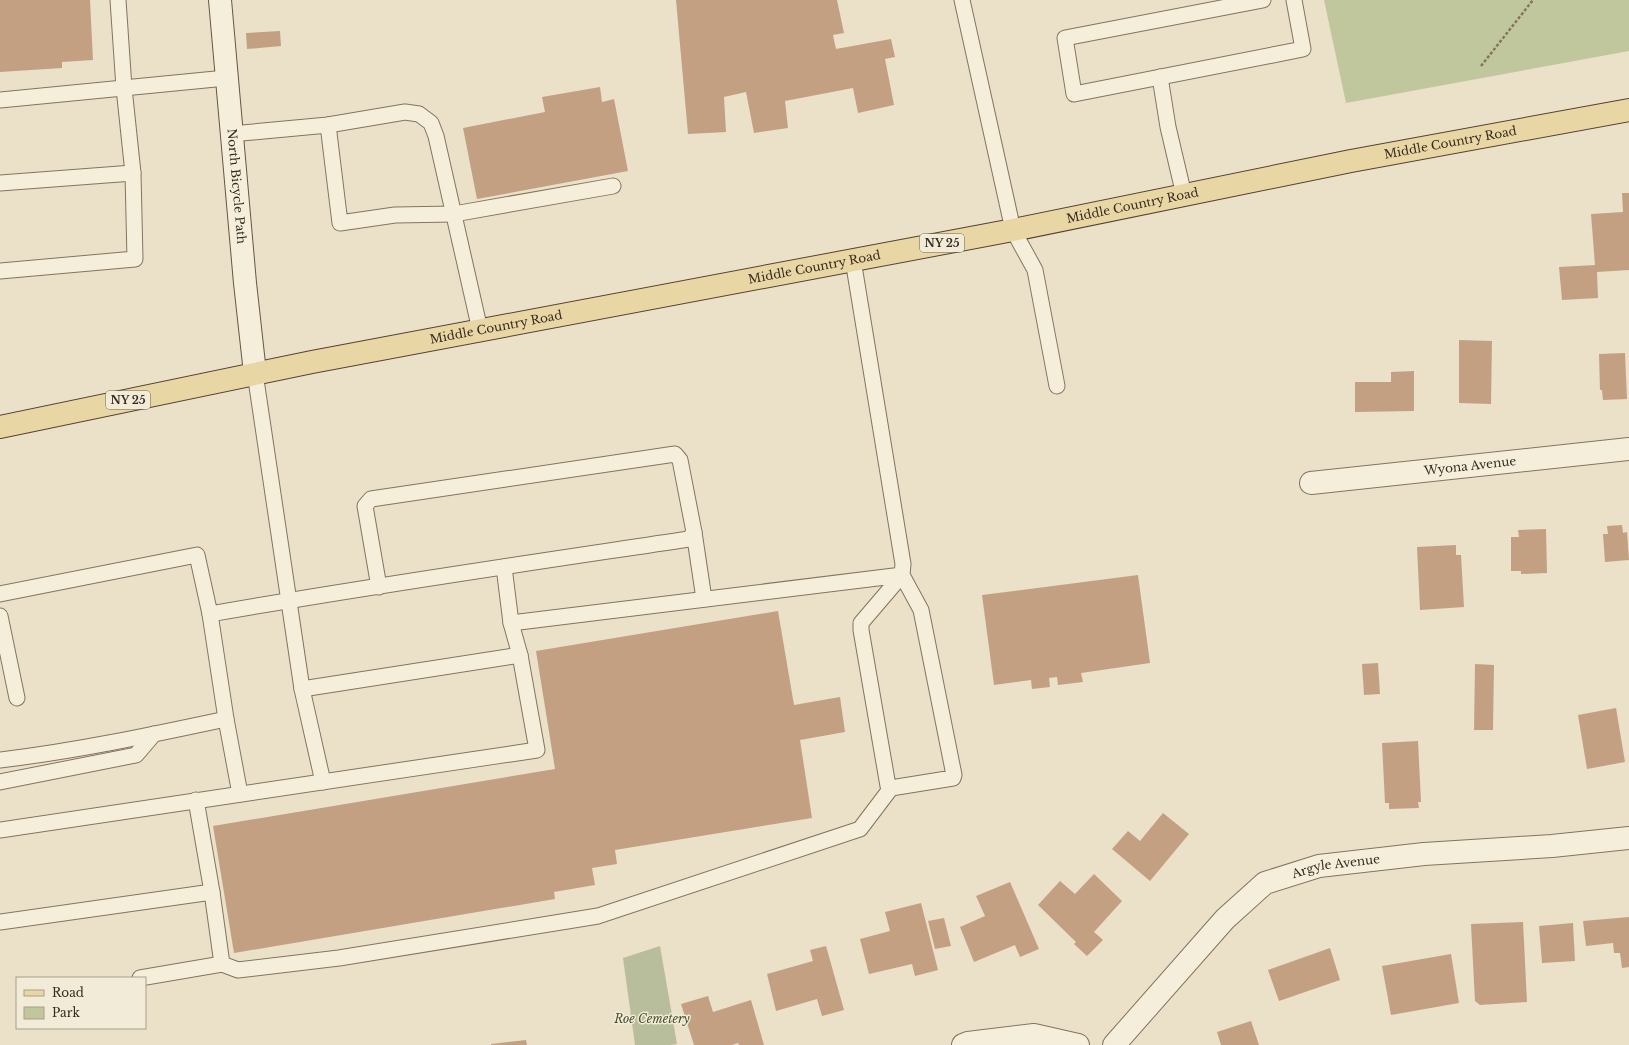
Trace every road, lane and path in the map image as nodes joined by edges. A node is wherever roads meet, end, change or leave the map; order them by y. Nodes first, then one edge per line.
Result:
1 (118, 0) edge
2 (220, 0) edge
3 (962, 0) edge
4 (1263, 0) edge
5 (1294, 0) edge
6 (1533, 0) edge
7 (1481, 66) dead end
8 (1160, 77) junction
9 (226, 78) junction
10 (124, 88) junction
11 (0, 100) edge
12 (1629, 110) edge
13 (328, 125) junction
14 (231, 134) junction
15 (133, 173) junction
16 (0, 183) edge
17 (613, 186) dead end
18 (1184, 195) junction
19 (454, 214) junction
20 (1013, 230) junction
21 (853, 260) junction
22 (0, 271) edge
23 (480, 330) junction
24 (255, 373) junction
25 (1057, 386) dead end
26 (0, 427) edge
27 (1629, 449) edge
28 (1310, 483) dead end
29 (694, 532) junction
30 (504, 567) junction
31 (902, 575) junction
32 (379, 587) junction
33 (0, 594) edge
34 (704, 599) junction
35 (289, 600) junction
36 (210, 614) junction
37 (0, 616) edge
38 (511, 622) junction
39 (520, 654) junction
40 (302, 690) junction
41 (17, 698) dead end
42 (226, 718) junction
43 (154, 734) junction
44 (0, 760) edge
45 (0, 782) edge
46 (322, 782) junction
47 (892, 788) junction
48 (240, 794) junction
49 (196, 800) junction
50 (0, 830) edge
51 (1629, 838) edge
52 (212, 892) junction
53 (0, 922) edge
54 (222, 964) junction
55 (146, 977) edge
56 (963, 1045) edge
57 (1078, 1045) edge
58 (1114, 1045) edge

1 - 10 lane
2 - 9 street, North Bicycle Path
3 - 20 lane
4 - 8 lane
5 - 8 lane
6 - 7 path
8 - 18 lane
9 - 10 lane
9 - 14 street, North Bicycle Path
10 - 11 lane
10 - 15 lane
12 - 18 main road, Middle Country Road / NY 25
13 - 14 lane
13 - 19 lane
13 - 19 lane
14 - 24 street, North Bicycle Path
15 - 16 lane
15 - 22 lane
17 - 19 lane
18 - 20 main road, Middle Country Road / NY 25
19 - 23 lane
20 - 21 main road, Middle Country Road / NY 25
20 - 25 lane
21 - 23 main road, Middle Country Road / NY 25
21 - 31 lane
23 - 24 main road, Middle Country Road / NY 25
24 - 26 main road, Middle Country Road / NY 25
24 - 35 lane
27 - 28 street, Wyona Avenue
29 - 30 lane
29 - 32 lane
29 - 34 lane
30 - 32 lane
30 - 38 lane
31 - 34 lane
31 - 47 lane
31 - 47 lane
32 - 35 lane
33 - 36 lane
34 - 38 lane
35 - 36 lane
35 - 40 lane
36 - 42 lane
37 - 41 lane
38 - 39 lane
39 - 40 lane
39 - 46 lane
40 - 46 lane
42 - 43 lane
42 - 48 lane
43 - 44 lane
43 - 45 lane
46 - 48 lane
47 - 54 lane
48 - 49 lane
49 - 50 lane
49 - 52 lane
51 - 58 street, Argyle Avenue
52 - 53 lane
52 - 54 lane
54 - 55 lane
56 - 57 street

